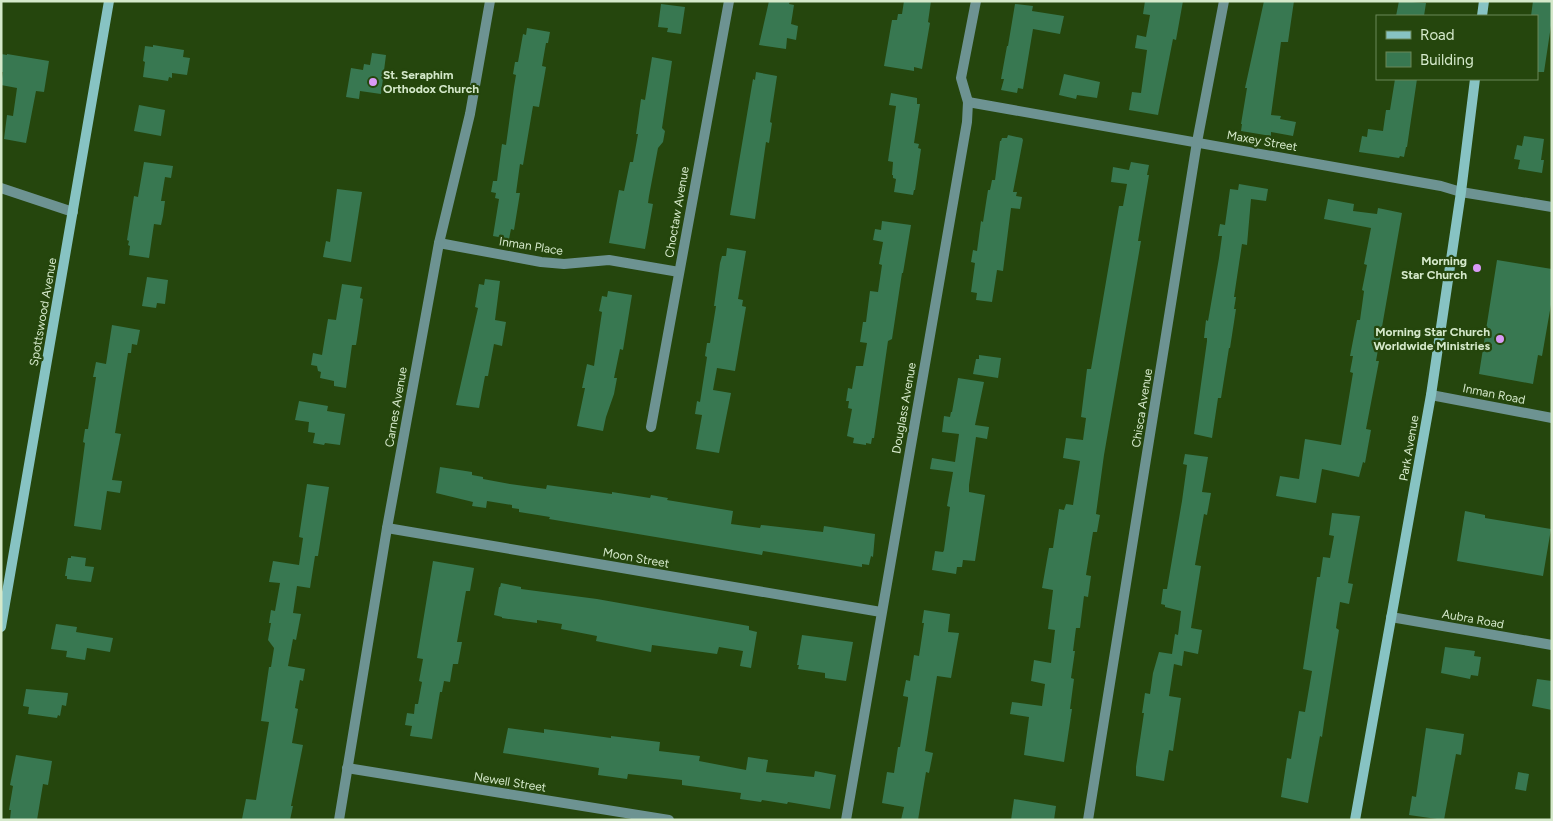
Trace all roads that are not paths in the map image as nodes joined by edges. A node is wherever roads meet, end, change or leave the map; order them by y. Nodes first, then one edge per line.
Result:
1 (109, 1) edge
2 (490, 1) edge
3 (728, 1) edge
4 (976, 1) edge
5 (1224, 1) edge
6 (1484, 1) edge
7 (1482, 15) edge
8 (1475, 80) edge
9 (968, 102) junction
10 (1197, 142) junction
11 (1, 188) edge
12 (1461, 192) junction
13 (1552, 207) edge
14 (74, 212) junction
15 (439, 242) junction
16 (679, 272) junction
17 (1431, 395) junction
18 (1552, 418) edge
19 (651, 428) dead end
20 (387, 528) junction
21 (881, 612) junction
22 (1390, 618) junction
23 (1, 627) edge
24 (1552, 645) edge
25 (347, 768) junction
26 (339, 820) edge
27 (669, 820) edge
28 (846, 820) edge
29 (1088, 820) edge
30 (1355, 820) edge

1 - 14 main road, Spottswood Avenue
2 - 15 street, Carnes Avenue
3 - 16 street, Choctaw Avenue
4 - 9 street, Douglass Avenue
5 - 10 street, Chisca Avenue
6 - 7 main road
8 - 12 main road, Park Avenue
9 - 10 street, Maxey Street
9 - 21 street, Douglass Avenue
10 - 12 street, Maxey Street
10 - 29 street, Chisca Avenue
11 - 14 street
12 - 13 street, Maxey Street
12 - 17 main road, Park Avenue
14 - 23 main road, Spottswood Avenue
15 - 16 street, Inman Place
15 - 20 street, Carnes Avenue
16 - 19 street, Choctaw Avenue
17 - 18 street, Inman Road
17 - 22 main road, Park Avenue
20 - 21 street, Moon Street
20 - 25 street, Carnes Avenue
21 - 28 street, Douglass Avenue
22 - 24 street, Aubra Road
22 - 30 main road, Park Avenue
25 - 26 street, Carnes Avenue
25 - 27 street, Newell Street

